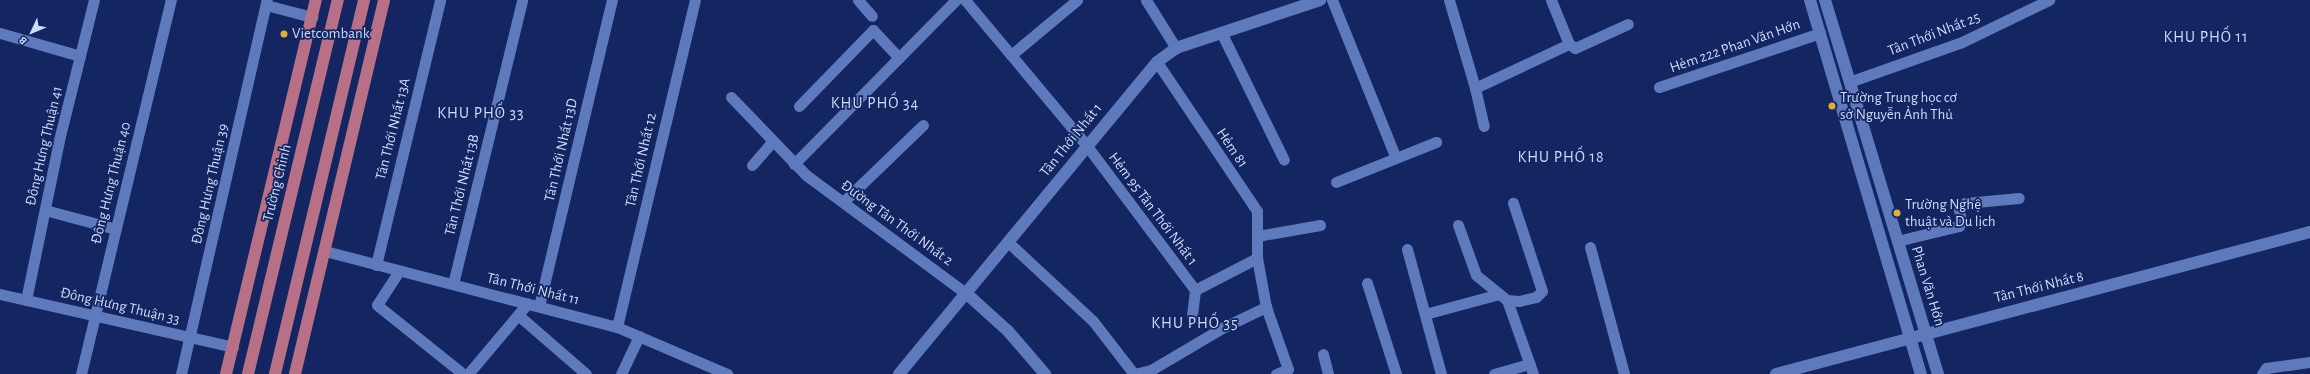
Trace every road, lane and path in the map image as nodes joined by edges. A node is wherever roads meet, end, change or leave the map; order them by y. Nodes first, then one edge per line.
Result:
1 (94, 0) edge
2 (171, 0) edge
3 (316, 0) edge
4 (338, 0) edge
5 (364, 0) edge
6 (384, 0) edge
7 (440, 0) edge
8 (522, 0) edge
9 (612, 0) edge
10 (694, 0) edge
11 (858, 0) edge
12 (956, 0) edge
13 (965, 0) edge
14 (1077, 0) edge
15 (1146, 0) edge
16 (1320, 0) edge
17 (1332, 0) edge
18 (1449, 0) edge
19 (1551, 0) edge
20 (1810, 0) edge
21 (1825, 0) edge
22 (2050, 0) edge
23 (267, 3) edge
24 (1294, 4) edge
25 (872, 16) dead end
26 (312, 17) junction
27 (1628, 24) dead end
28 (0, 33) edge
29 (1820, 33) junction
30 (1222, 34) junction
31 (1569, 44) junction
32 (1176, 48) junction
33 (1011, 55) junction
34 (80, 56) junction
35 (899, 58) junction
36 (1157, 62) junction
37 (1849, 82) junction
38 (1659, 87) dead end
39 (1475, 88) junction
40 (731, 97) dead end
41 (799, 106) dead end
42 (923, 125) dead end
43 (1484, 126) dead end
44 (772, 141) junction
45 (1436, 142) dead end
46 (1087, 146) junction
47 (1395, 156) junction
48 (1284, 160) dead end
49 (794, 164) junction
50 (752, 165) dead end
51 (1336, 182) dead end
52 (2019, 198) dead end
53 (843, 202) junction
54 (1513, 203) dead end
55 (45, 210) junction
56 (1320, 225) dead end
57 (1458, 226) dead end
58 (116, 229) junction
59 (2310, 232) edge
60 (1257, 236) junction
61 (1897, 241) junction
62 (1009, 243) junction
63 (1590, 247) dead end
64 (1407, 249) dead end
65 (325, 251) junction
66 (1257, 258) junction
67 (376, 265) junction
68 (399, 271) junction
69 (1366, 283) dead end
70 (453, 284) junction
71 (1195, 290) junction
72 (0, 294) edge
73 (967, 294) junction
74 (1503, 297) junction
75 (26, 300) junction
76 (527, 304) junction
77 (539, 306) junction
78 (1266, 307) junction
79 (1425, 314) junction
80 (95, 315) junction
81 (518, 315) junction
82 (1192, 315) dead end
83 (617, 327) junction
84 (1925, 333) junction
85 (639, 336) junction
86 (1909, 336) junction
87 (190, 337) junction
88 (233, 347) junction
89 (1323, 354) dead end
90 (2310, 362) edge
91 (1531, 369) edge
92 (1804, 370) edge
93 (725, 373) edge
94 (81, 374) edge
95 (181, 374) edge
96 (226, 374) edge
97 (248, 374) edge
98 (275, 374) edge
99 (295, 374) edge
100 (463, 374) edge
101 (468, 374) edge
102 (586, 374) edge
103 (621, 374) edge
104 (899, 374) edge
105 (1046, 374) edge
106 (1276, 374) edge
107 (1328, 374) edge
108 (1396, 374) edge
109 (1441, 374) edge
110 (1494, 374) edge
111 (1624, 374) edge
112 (1776, 374) edge
113 (1921, 374) edge
114 (1938, 374) edge
115 (2262, 374) edge

1 - 34 street, Đông Hưng Thuận 41
2 - 58 street, Đông Hưng Thuận 40
3 - 26 main road, Trường Chinh
4 - 97 main road, Trường Chinh
5 - 98 main road
6 - 65 main road
7 - 67 street, Tân Thới Nhất 13A
8 - 70 street, Tân Thới Nhất 13B
9 - 77 street, Tân Thới Nhất 13D
10 - 83 street, Tân Thới Nhất 12
11 - 25 street
12 - 35 street
13 - 33 street, Hẻm 95 Tân Thới Nhất 1
14 - 33 street
15 - 32 street
16 - 24 street, Tân Thới Nhất 1
17 - 47 street
18 - 39 street
19 - 31 street
20 - 29 street
21 - 37 street, Phan Văn Hớn
22 - 37 street, Tân Thới Nhất 25
23 - 26 street
23 - 87 street, Đông Hưng Thuận 39
24 - 30 street, Tân Thới Nhất 1
26 - 88 main road, Trường Chinh
27 - 31 street
28 - 34 street
29 - 38 street, Hẻm 222 Phan Văn Hớn
29 - 86 street
30 - 32 street, Tân Thới Nhất 1
30 - 48 street
31 - 39 street
32 - 36 street, Tân Thới Nhất 1
33 - 46 street, Hẻm 95 Tân Thới Nhất 1
34 - 55 street, Đông Hưng Thuận 41
35 - 41 street
35 - 49 street
36 - 46 street, Tân Thới Nhất 1
36 - 60 street, Hẻm 81
37 - 61 street, Phan Văn Hớn
39 - 43 street
40 - 44 street, Đường Tân Thới Nhất 2
42 - 53 street
44 - 49 street, Đường Tân Thới Nhất 2
44 - 50 street
45 - 47 street
46 - 62 street, Tân Thới Nhất 1
46 - 71 street, Hẻm 95 Tân Thới Nhất 1
47 - 51 street
49 - 53 street, Đường Tân Thới Nhất 2
52 - 61 street
53 - 73 street, Đường Tân Thới Nhất 2
54 - 74 street
55 - 58 street
55 - 75 street, Đông Hưng Thuận 41
56 - 60 street
57 - 74 street
58 - 80 street, Đông Hưng Thuận 40
59 - 84 street, Tân Thới Nhất 8
60 - 66 street, Hẻm 81
61 - 84 street, Phan Văn Hớn
62 - 73 street, Tân Thới Nhất 1
62 - 78 street
63 - 111 street
64 - 79 street
65 - 67 street, Tân Thới Nhất 11
65 - 99 main road
66 - 71 street, Hẻm 95 Tân Thới Nhất 1
66 - 78 street, Hẻm 81
67 - 68 street, Tân Thới Nhất 11
68 - 70 street, Tân Thới Nhất 11
68 - 100 street
69 - 108 street
70 - 76 street, Tân Thới Nhất 11
71 - 82 street, Hẻm 95 Tân Thới Nhất 1
72 - 75 street, Đông Hưng Thuận 33
73 - 104 street, Tân Thới Nhất 1
73 - 105 street, Đường Tân Thới Nhất 2
74 - 79 street
74 - 91 street
75 - 80 street, Đông Hưng Thuận 33
76 - 77 street, Tân Thới Nhất 11
76 - 81 street
77 - 83 street, Tân Thới Nhất 11
78 - 106 street, Hẻm 81
79 - 109 street
80 - 87 street, Đông Hưng Thuận 33
80 - 94 street, Đông Hưng Thuận 40
81 - 101 street
81 - 102 street
83 - 85 street, Tân Thới Nhất 11
84 - 86 street, Tân Thới Nhất 8
84 - 114 street, Phan Văn Hớn
85 - 93 street, Tân Thới Nhất 11
85 - 103 street
86 - 92 street, Tân Thới Nhất 8
86 - 113 street
87 - 88 street, Đông Hưng Thuận 33
87 - 95 street, Đông Hưng Thuận 39
88 - 96 main road, Trường Chinh
89 - 107 street
90 - 115 street
91 - 110 street
92 - 112 street, Tân Thới Nhất 8

